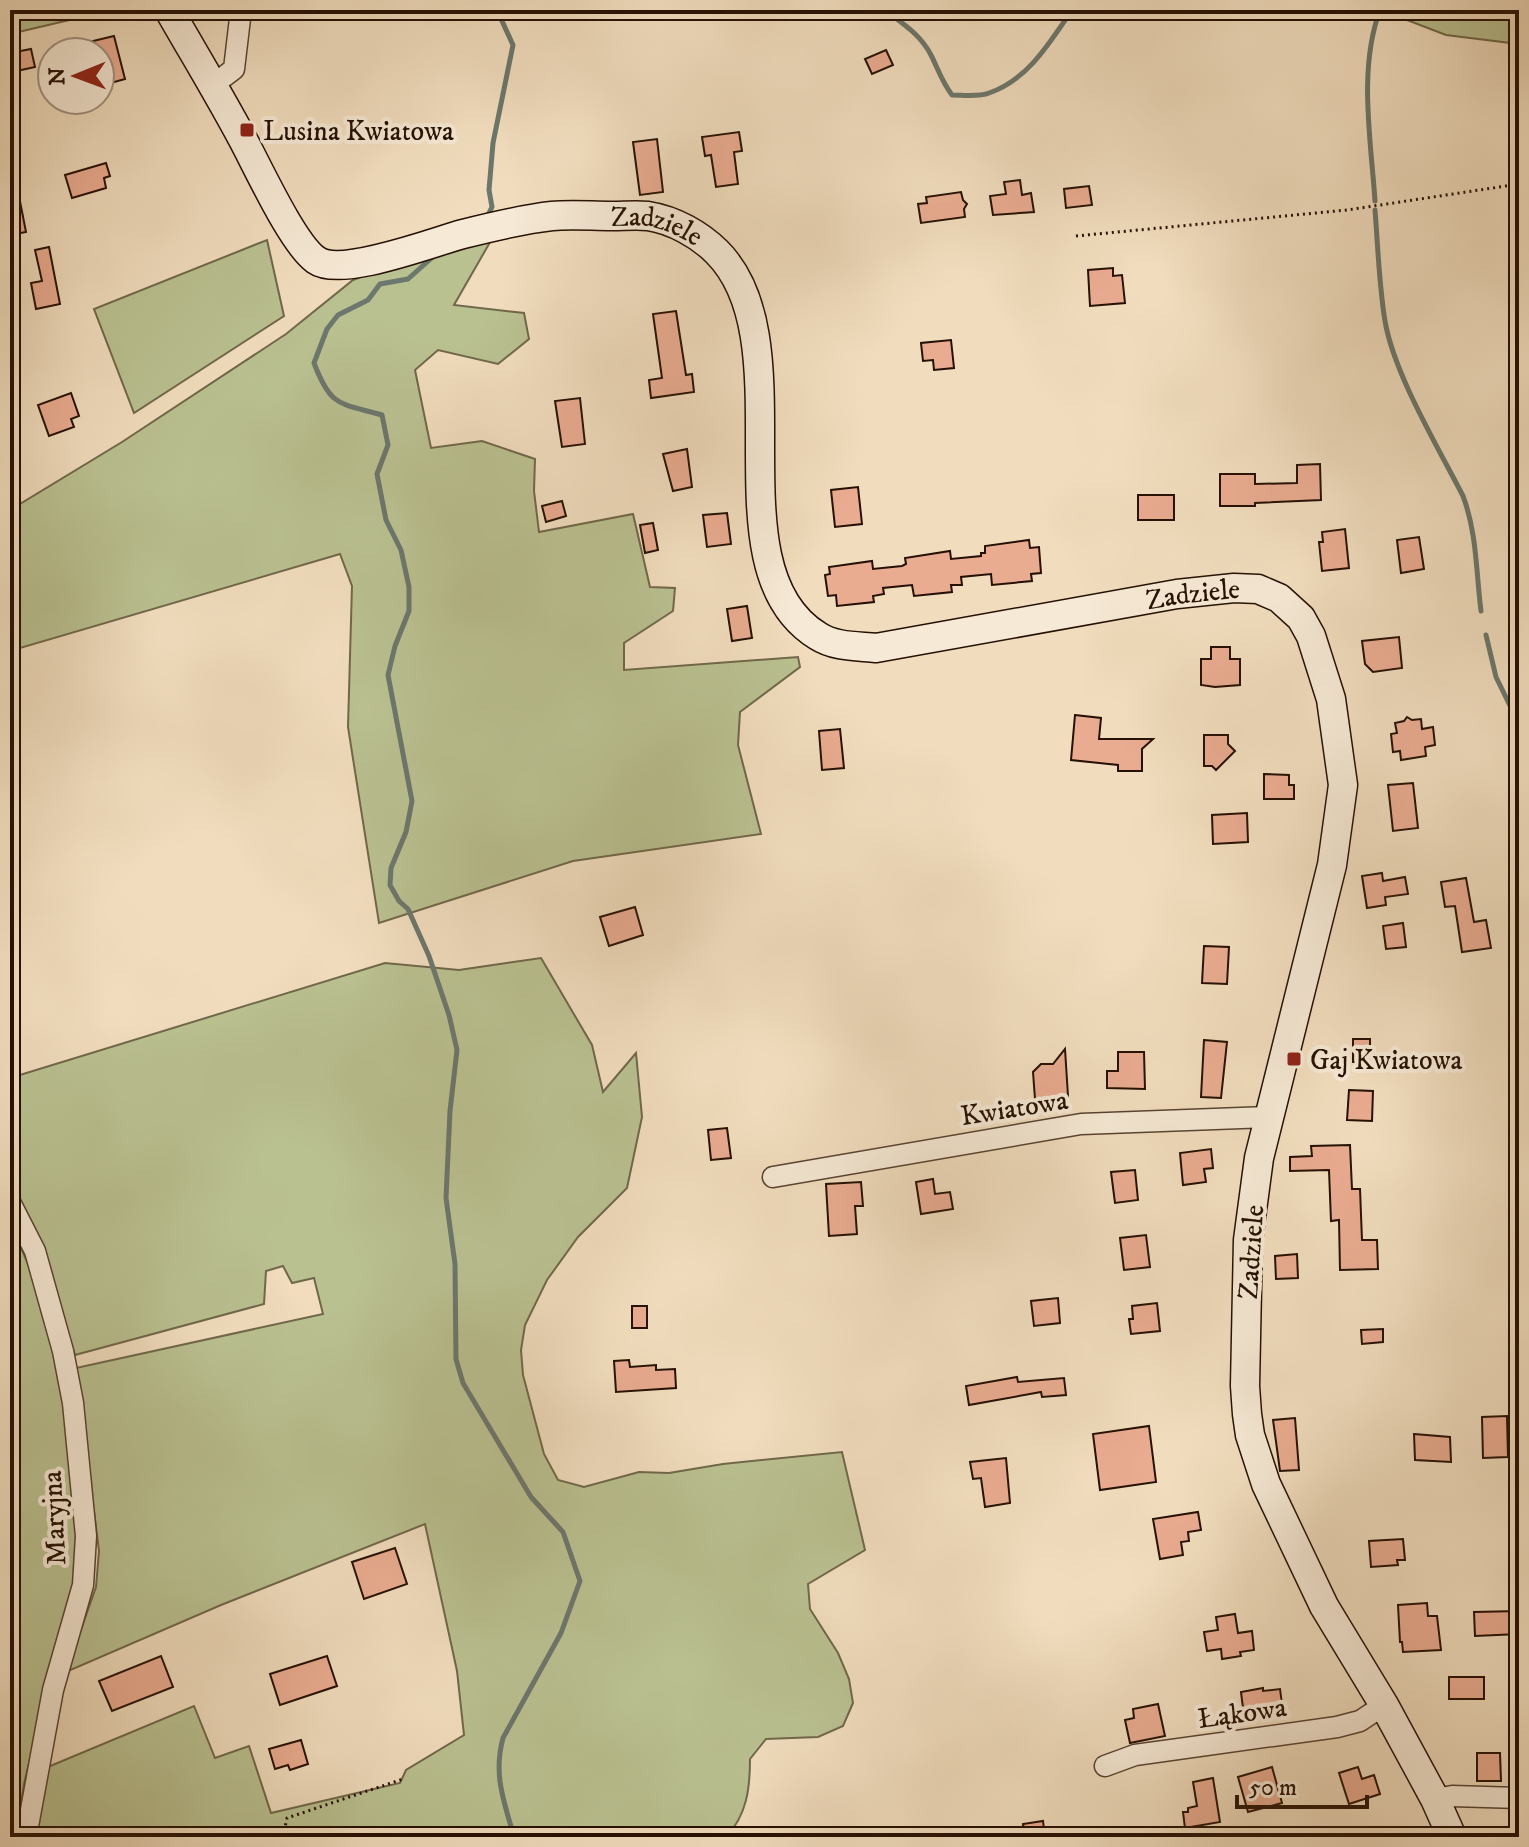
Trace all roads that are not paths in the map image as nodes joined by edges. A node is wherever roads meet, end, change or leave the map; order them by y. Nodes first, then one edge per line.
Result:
1 (169, 10) edge
2 (241, 10) edge
3 (216, 91) junction
4 (1268, 1117) junction
5 (773, 1177) dead end
6 (10, 1202) edge
7 (1384, 1705) junction
8 (1105, 1766) dead end
9 (1519, 1798) edge
10 (1435, 1799) junction
11 (26, 1837) edge
12 (1452, 1837) edge

1 - 3 street
2 - 3 street
3 - 4 street, Zadziele
4 - 5 street, Kwiatowa
4 - 7 street, Zadziele
6 - 11 street, Maryjna
7 - 8 street, Łąkowa
7 - 10 street, Zadziele
9 - 10 street
10 - 12 street, Zadziele

